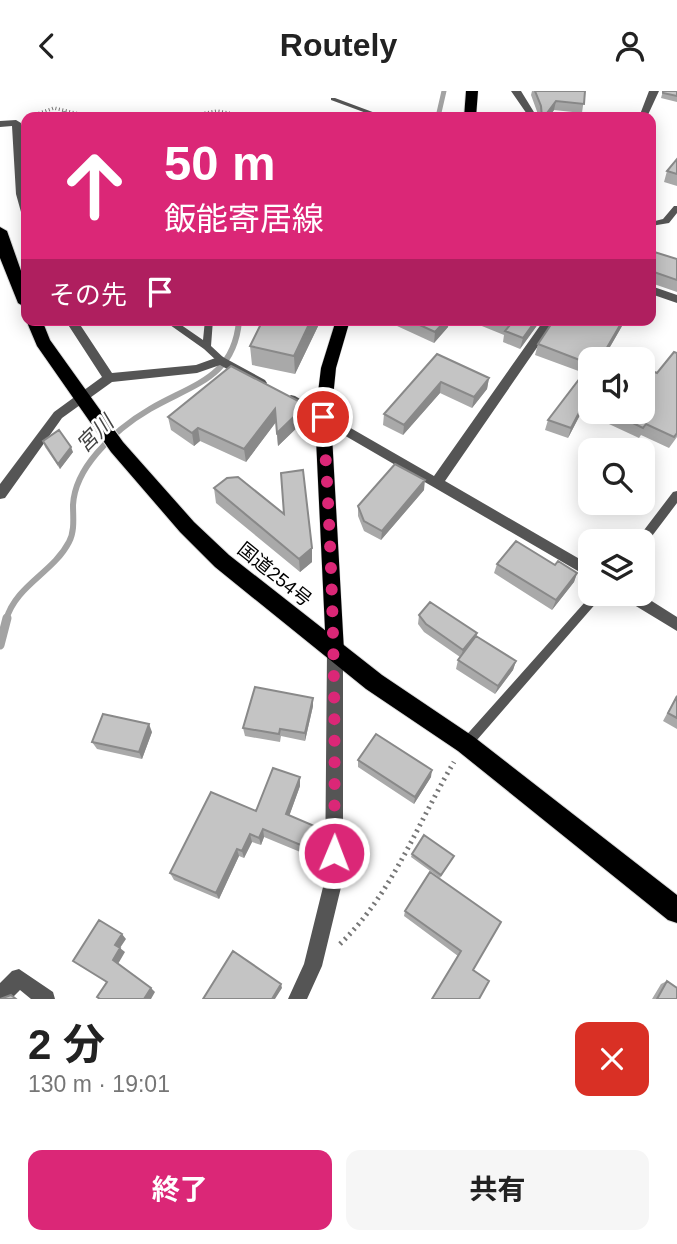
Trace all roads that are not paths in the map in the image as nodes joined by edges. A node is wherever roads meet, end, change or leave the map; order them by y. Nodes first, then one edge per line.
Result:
1 (472, 91) edge
2 (516, 91) edge
3 (654, 91) edge
4 (333, 99) dead end
5 (369, 112) edge
6 (470, 112) edge
7 (530, 112) edge
8 (645, 112) edge
9 (0, 124) edge
10 (21, 182) edge
11 (677, 208) edge
12 (656, 223) edge
13 (0, 231) edge
14 (21, 291) edge
15 (656, 292) edge
16 (677, 299) edge
17 (36, 326) edge
18 (75, 326) edge
19 (176, 326) edge
20 (209, 326) edge
21 (340, 326) edge
22 (546, 326) edge
23 (208, 347) junction
24 (225, 362) junction
25 (109, 377) junction
26 (80, 397) junction
27 (323, 417) junction
28 (437, 482) junction
29 (0, 494) edge
30 (677, 495) edge
31 (651, 529) edge
32 (578, 565) edge
33 (588, 606) edge
34 (646, 606) edge
35 (677, 625) edge
36 (335, 651) junction
37 (466, 744) junction
38 (677, 911) edge
39 (0, 996) edge
40 (46, 999) edge
41 (297, 999) edge

1 - 6 main road
2 - 7 street
3 - 8 street
4 - 5 lane
9 - 10 street
11 - 12 lane
13 - 14 highway
15 - 16 street
17 - 26 highway, 国道254号
18 - 25 street
19 - 23 lane
20 - 23 lane
21 - 27 main road
22 - 28 street
23 - 24 lane
24 - 25 street
24 - 27 street
25 - 26 street
26 - 29 street
26 - 36 highway, 国道254号
27 - 28 street
27 - 36 main road
28 - 32 street
30 - 31 lane
33 - 37 lane
34 - 35 street
36 - 37 highway, 国道254号
36 - 41 street
37 - 38 highway, 国道254号
39 - 40 street

